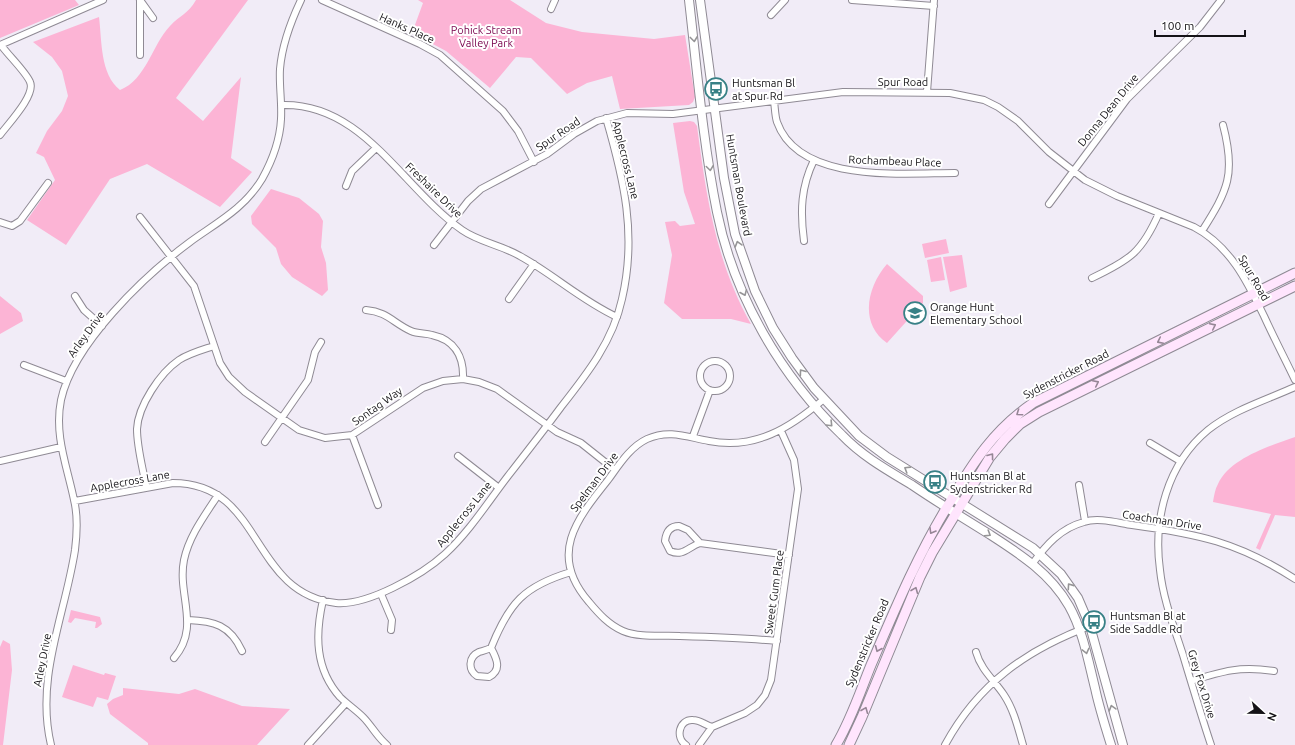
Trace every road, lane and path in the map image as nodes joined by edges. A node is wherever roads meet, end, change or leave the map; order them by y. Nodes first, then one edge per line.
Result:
1 (103, 0) edge
2 (140, 0) edge
3 (301, 0) edge
4 (322, 0) edge
5 (555, 0) edge
6 (689, 0) edge
7 (700, 0) edge
8 (784, 0) edge
9 (852, 0) edge
10 (1221, 0) edge
11 (934, 3) edge
12 (551, 9) dead end
13 (771, 15) dead end
14 (153, 18) dead end
15 (1, 45) edge
16 (140, 55) dead end
17 (927, 92) junction
18 (774, 101) junction
19 (281, 105) junction
20 (715, 109) junction
21 (702, 110) junction
22 (606, 118) junction
23 (1223, 125) dead end
24 (0, 135) edge
25 (376, 148) junction
26 (814, 160) junction
27 (534, 162) junction
28 (1073, 171) junction
29 (955, 173) dead end
30 (48, 183) dead end
31 (346, 186) dead end
32 (1049, 204) dead end
33 (1159, 213) junction
34 (140, 217) dead end
35 (0, 222) edge
36 (451, 222) junction
37 (1202, 231) junction
38 (804, 241) dead end
39 (434, 245) dead end
40 (172, 256) junction
41 (534, 264) junction
42 (1295, 273) edge
43 (1092, 278) dead end
44 (1295, 286) edge
45 (1253, 294) junction
46 (75, 296) dead end
47 (509, 299) dead end
48 (1258, 305) junction
49 (366, 310) dead end
50 (617, 317) junction
51 (102, 326) junction
52 (321, 342) dead end
53 (214, 346) junction
54 (24, 365) dead end
55 (463, 379) junction
56 (1295, 380) edge
57 (66, 381) junction
58 (1295, 387) edge
59 (710, 390) junction
60 (824, 399) junction
61 (815, 407) junction
62 (282, 418) junction
63 (548, 425) junction
64 (781, 431) junction
65 (352, 435) junction
66 (693, 436) junction
67 (265, 442) dead end
68 (1150, 443) dead end
69 (61, 447) junction
70 (458, 456) dead end
71 (0, 461) edge
72 (1180, 461) junction
73 (615, 470) junction
74 (1079, 485) dead end
75 (146, 487) junction
76 (499, 488) junction
77 (218, 495) junction
78 (952, 497) junction
79 (75, 501) junction
80 (961, 503) junction
81 (378, 505) dead end
82 (946, 507) junction
83 (956, 513) junction
84 (1085, 521) junction
85 (1160, 529) junction
86 (700, 543) junction
87 (1040, 553) junction
88 (789, 555) junction
89 (1033, 563) junction
90 (571, 572) junction
91 (1295, 579) edge
92 (381, 594) junction
93 (323, 600) junction
94 (188, 620) junction
95 (1090, 626) junction
96 (391, 630) dead end
97 (1079, 630) junction
98 (777, 641) junction
99 (491, 648) junction
100 (242, 650) dead end
101 (976, 652) dead end
102 (174, 658) dead end
103 (1274, 671) dead end
104 (1191, 681) junction
105 (993, 682) junction
106 (346, 703) junction
107 (712, 727) junction
108 (51, 745) edge
109 (308, 745) edge
110 (387, 745) edge
111 (686, 745) edge
112 (699, 745) edge
113 (836, 745) edge
114 (849, 745) edge
115 (945, 745) edge
116 (1023, 745) edge
117 (1111, 745) edge
118 (1123, 745) edge
119 (1210, 745) edge

1 - 15 street
2 - 14 street
2 - 16 street
3 - 19 street, Arley Drive
4 - 27 street, Hanks Place
5 - 12 street
6 -> 21 street
7 - 20 street, Huntsman Boulevard
8 - 13 street
9 - 11 street
10 - 28 street, Donna Dean Drive
11 - 17 street
15 - 24 street
17 - 18 street, Spur Road
17 - 28 street, Spur Road
18 - 20 street, Spur Road
18 - 26 street, Rochambeau Place
19 - 25 street, Freshaire Drive
19 - 40 street, Arley Drive
20 - 21 street, Spur Road
60 -> 20 street, Huntsman Boulevard
21 - 22 street, Spur Road
21 -> 61 street
22 - 27 street, Spur Road
22 - 50 street, Applecross Lane
23 - 37 street
25 - 31 street
25 - 36 street, Freshaire Drive
26 - 29 street, Rochambeau Place
26 - 38 street
27 - 36 street, Spur Road
28 - 32 street, Donna Dean Drive
28 - 33 street, Spur Road
30 - 35 street
33 - 37 street, Spur Road
33 - 43 street
34 - 40 street, Sontag Way
36 - 39 street, Spur Road
36 - 41 street, Freshaire Drive
37 - 45 street, Spur Road
40 - 51 street, Arley Drive
40 - 53 street, Sontag Way
41 - 47 street
41 - 50 street, Freshaire Drive
42 - 45 main road, Sydenstricker Road
44 - 48 main road, Sydenstricker Road
45 - 48 street, Spur Road
45 -> 78 main road, Sydenstricker Road
46 - 51 street
48 - 56 street, Spur Road
80 -> 48 main road, Sydenstricker Road
49 - 55 street
50 - 63 street, Applecross Lane
51 - 57 street, Arley Drive
52 - 62 street
53 - 62 street, Sontag Way
53 - 75 street
54 - 57 street
55 - 63 street, Sontag Way
55 - 65 street, Sontag Way
57 - 69 street, Arley Drive
58 - 72 street, Grey Fox Drive
59 - 59 street
59 - 66 street
60 - 61 street, Spelman Drive
78 -> 60 street, Huntsman Boulevard
61 - 64 street, Spelman Drive
61 -> 82 street
62 - 65 street, Sontag Way
62 - 67 street
63 - 73 street, Sontag Way
63 - 76 street, Applecross Lane
64 - 66 street, Spelman Drive
64 - 88 street, Sweet Gum Place
65 - 81 street
66 - 73 street, Spelman Drive
68 - 72 street
69 - 71 street
69 - 79 street, Arley Drive
70 - 76 street
72 - 85 street, Grey Fox Drive
73 - 90 street, Spelman Drive
74 - 84 street
75 - 77 street, Applecross Lane
75 - 79 street, Applecross Lane
76 - 92 street, Applecross Lane
77 - 93 street, Applecross Lane
77 - 94 street
78 - 80 street, Huntsman Boulevard
78 - 82 main road, Sydenstricker Road
79 - 108 street, Arley Drive
80 - 83 main road, Sydenstricker Road
80 - 87 street, Huntsman Boulevard
82 - 83 street
82 -> 113 main road, Sydenstricker Road
83 -> 89 street
114 -> 83 main road, Sydenstricker Road
84 - 85 street, Coachman Drive
84 - 87 street, Coachman Drive
85 - 91 street, Coachman Drive
85 - 104 street, Grey Fox Drive
86 - 86 street
86 - 88 street
87 - 89 street, Coachman Drive
95 -> 87 street, Huntsman Boulevard
88 - 98 street, Sweet Gum Place
89 - 97 street
90 - 98 street, Spelman Drive
90 - 99 street
92 - 93 street, Applecross Lane
92 - 96 street
93 - 106 street
94 - 100 street
94 - 102 street
95 - 97 street
118 -> 95 street, Huntsman Boulevard
97 - 105 street
97 -> 117 street
98 - 107 street, Sweet Gum Place
99 - 99 street
101 - 105 street
103 - 104 street
104 - 119 street, Grey Fox Drive
105 - 115 street
105 - 116 street
106 - 109 street
106 - 110 street
107 - 111 street
107 - 112 street

